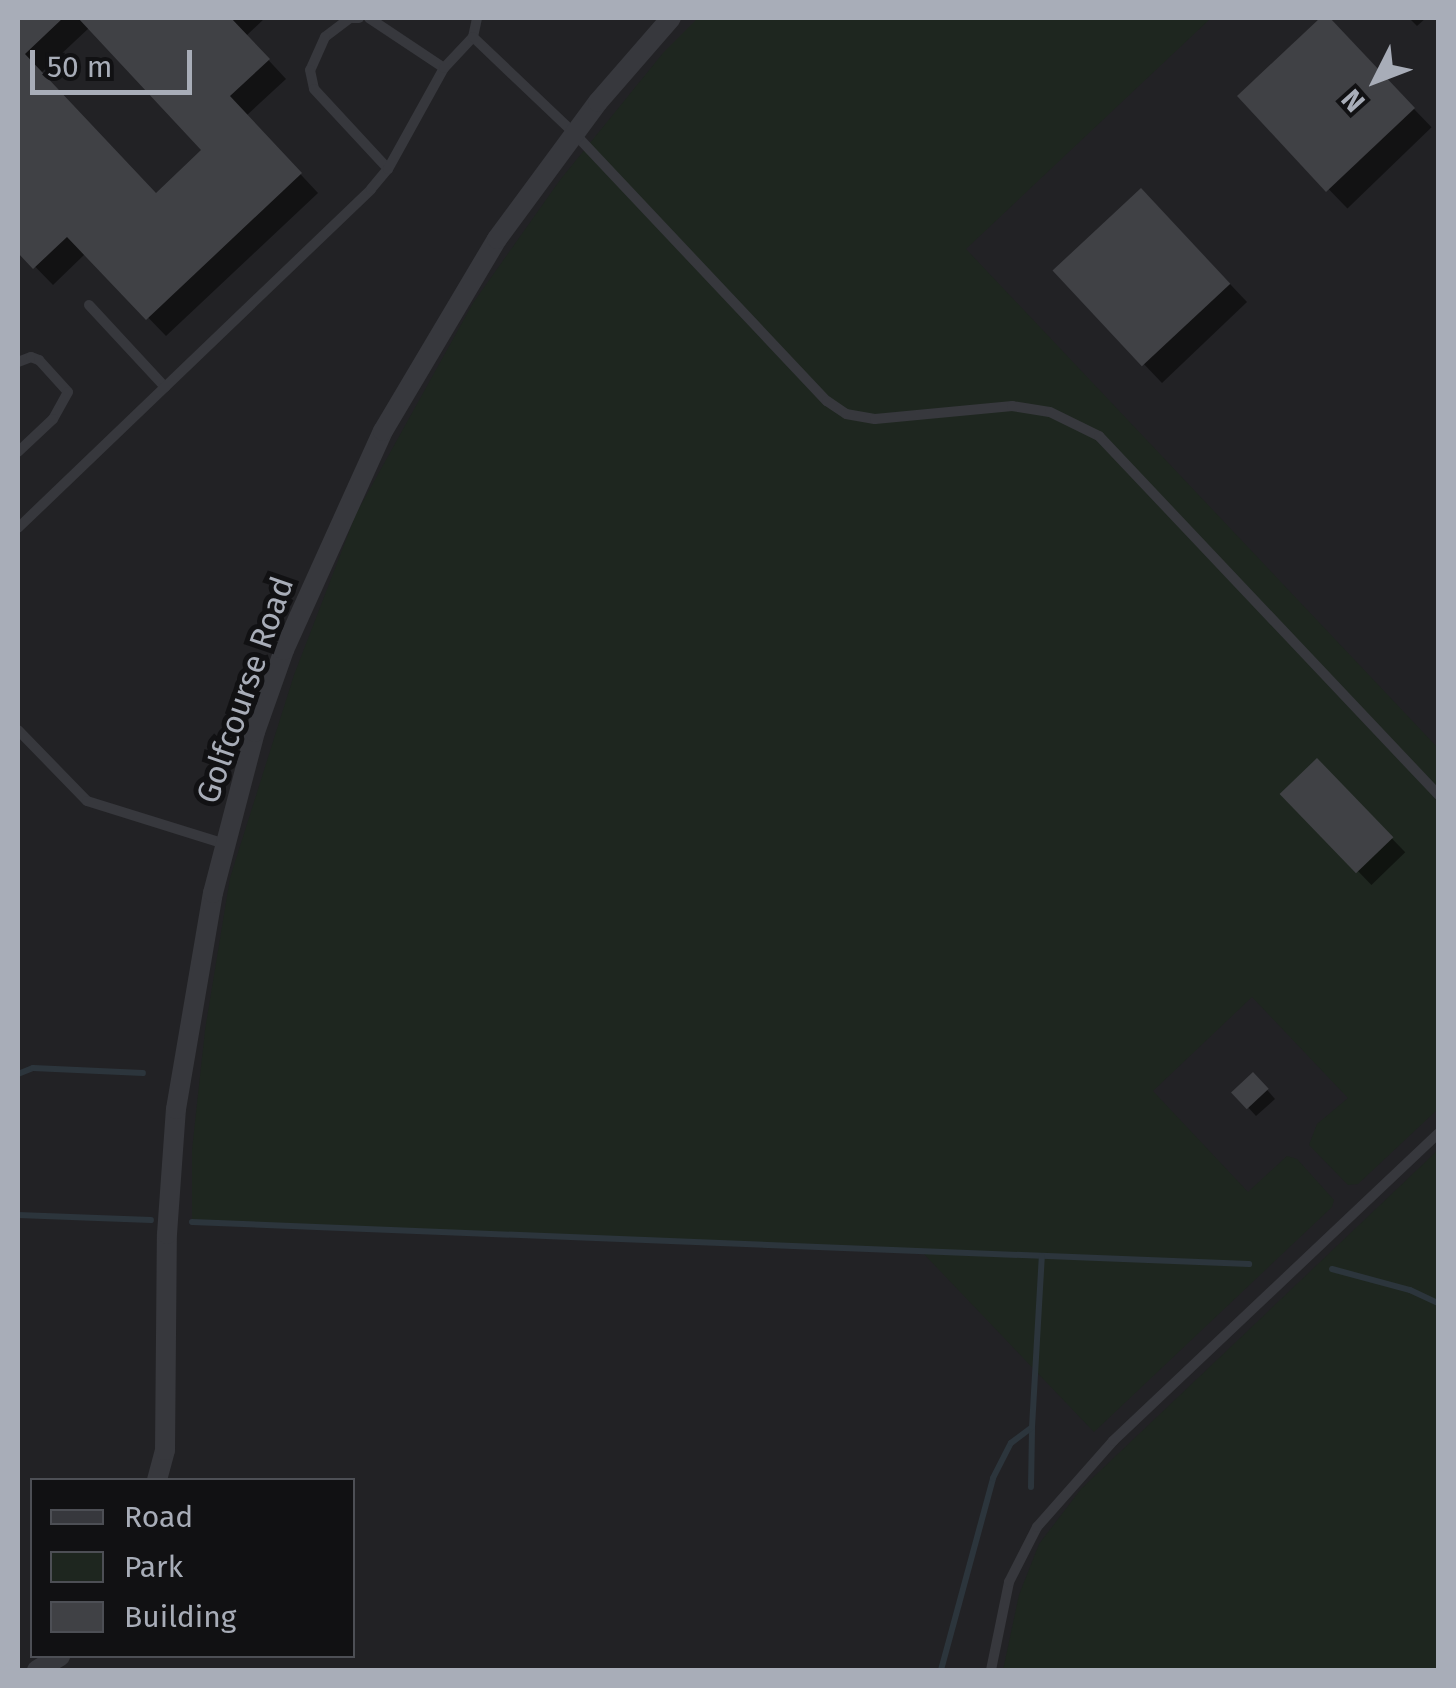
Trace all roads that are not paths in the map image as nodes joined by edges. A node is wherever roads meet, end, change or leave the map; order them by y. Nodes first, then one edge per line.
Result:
1 (359, 18) edge
2 (369, 18) edge
3 (477, 18) edge
4 (671, 18) edge
5 (473, 37) junction
6 (444, 68) junction
7 (574, 134) junction
8 (388, 169) junction
9 (89, 305) dead end
10 (18, 362) edge
11 (164, 387) junction
12 (18, 452) edge
13 (18, 528) edge
14 (18, 730) edge
15 (1438, 795) edge
16 (226, 844) junction
17 (1438, 1134) edge
18 (158, 1478) edge
19 (990, 1670) edge

1 - 8 lane
2 - 6 lane
3 - 5 lane
4 - 7 street, Golfcourse Road
5 - 6 lane
5 - 7 lane
6 - 8 lane
7 - 15 lane
7 - 16 street, Golfcourse Road
8 - 11 lane
9 - 11 lane
10 - 12 lane
11 - 13 lane
14 - 16 lane
16 - 18 street, Golfcourse Road
17 - 19 lane

